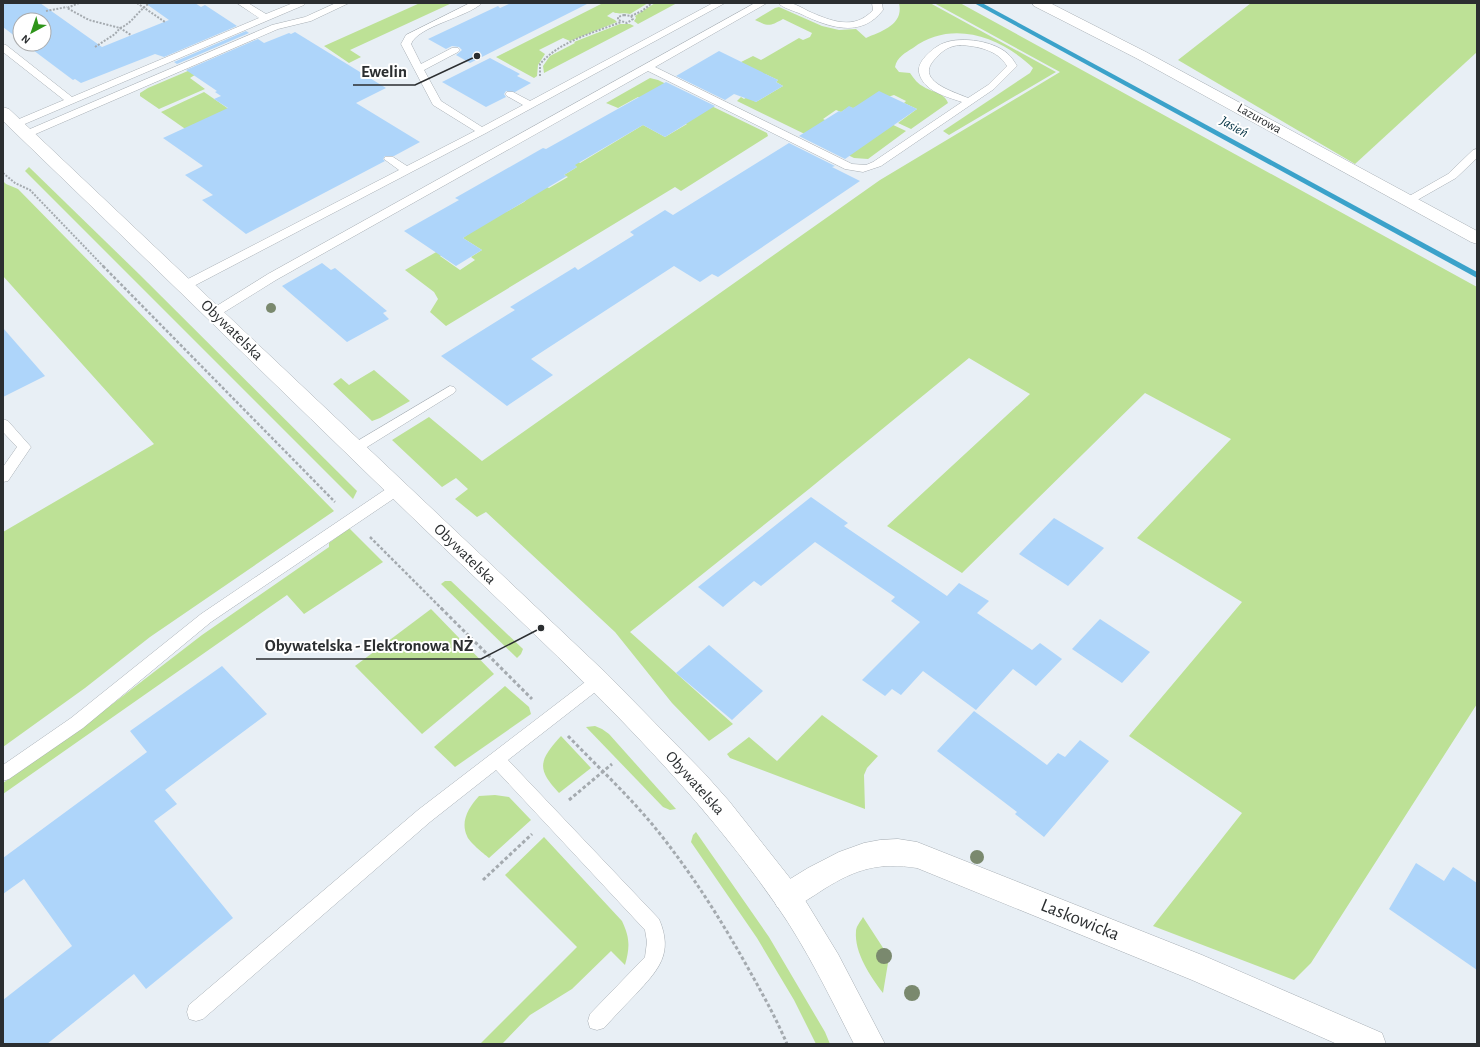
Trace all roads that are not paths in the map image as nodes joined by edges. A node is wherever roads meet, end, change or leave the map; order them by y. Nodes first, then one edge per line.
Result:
1 (242, 3) edge
2 (301, 3) edge
3 (344, 3) edge
4 (477, 3) edge
5 (720, 3) edge
6 (762, 3) edge
7 (783, 3) edge
8 (877, 3) edge
9 (1039, 3) edge
10 (266, 18) junction
11 (3, 47) edge
12 (455, 50) dead end
13 (648, 67) junction
14 (418, 69) junction
15 (62, 94) junction
16 (510, 94) dead end
17 (71, 101) junction
18 (969, 102) junction
19 (530, 105) junction
20 (35, 111) junction
21 (14, 122) edge
22 (482, 131) junction
23 (1477, 152) edge
24 (389, 159) dead end
25 (406, 170) junction
26 (1408, 200) junction
27 (1477, 238) edge
28 (186, 285) junction
29 (214, 313) junction
30 (450, 390) dead end
31 (3, 424) edge
32 (354, 449) junction
33 (3, 477) edge
34 (397, 489) junction
35 (598, 681) junction
36 (497, 760) junction
37 (3, 774) edge
38 (787, 898) junction
39 (196, 1012) dead end
40 (596, 1021) dead end
41 (870, 1044) edge
42 (1371, 1044) edge

1 - 10 lane
2 - 10 lane
3 - 21 lane
4 - 14 lane
5 - 19 lane
6 - 13 lane
7 - 8 lane
9 - 26 main road, Lazurowa
10 - 17 lane
11 - 15 lane
12 - 14 lane
13 - 18 lane
13 - 29 lane
14 - 22 lane
15 - 17 lane
15 - 20 lane
16 - 19 lane
17 - 20 lane
18 - 18 lane
19 - 22 lane
20 - 21 lane
21 - 28 main road, Obywatelska
22 - 25 lane
23 - 26 lane
24 - 25 lane
25 - 28 lane
26 - 27 main road, Lazurowa
28 - 29 main road, Obywatelska
29 - 32 main road, Obywatelska
30 - 32 lane
31 - 33 lane
32 - 34 main road, Obywatelska
34 - 35 main road, Obywatelska
34 - 37 lane
35 - 36 lane
35 - 38 main road, Obywatelska
36 - 39 lane
36 - 40 lane
38 - 41 main road, Obywatelska
38 - 42 main road, Laskowicka

